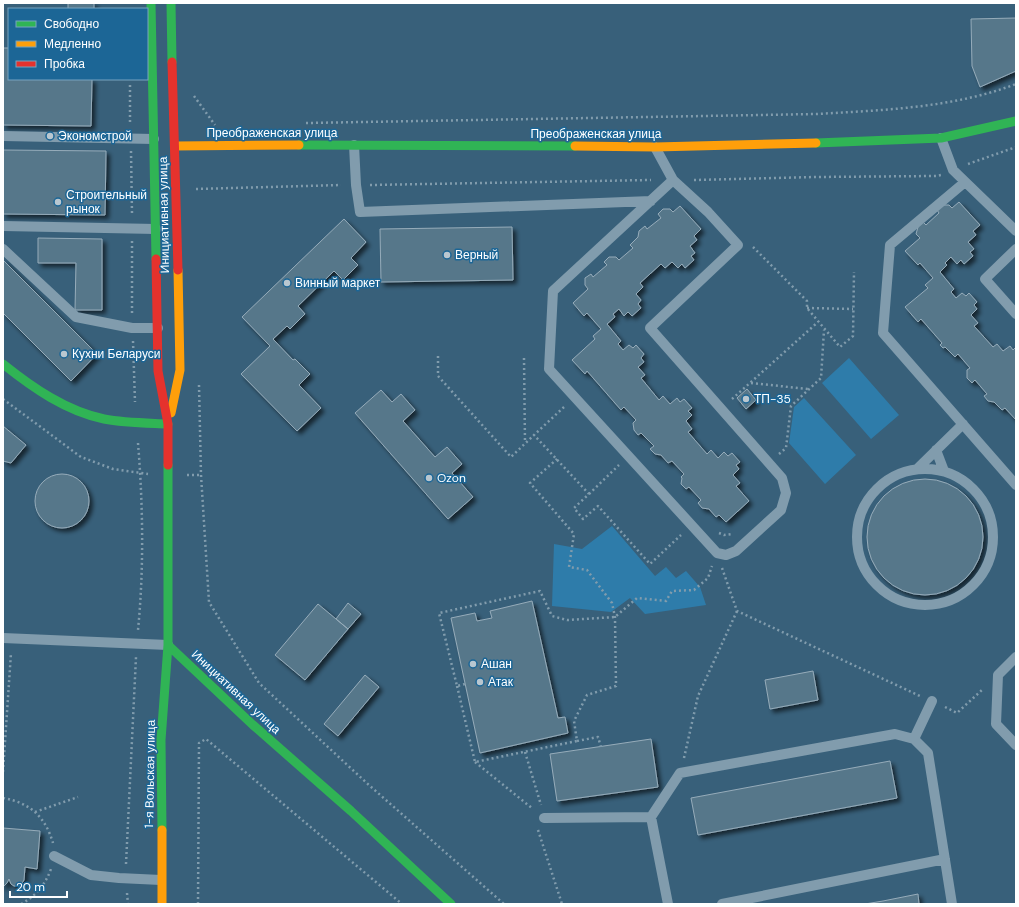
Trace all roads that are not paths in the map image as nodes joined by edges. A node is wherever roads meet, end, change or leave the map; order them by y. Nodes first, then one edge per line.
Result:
1 (151, 3) edge
2 (171, 3) edge
3 (1016, 121) edge
4 (3, 136) edge
5 (941, 138) junction
6 (154, 139) junction
7 (354, 144) junction
8 (175, 146) junction
9 (655, 147) junction
10 (673, 180) junction
11 (965, 182) junction
12 (651, 201) junction
13 (3, 226) edge
14 (156, 229) junction
15 (1016, 231) edge
16 (3, 249) edge
17 (1016, 249) edge
18 (1016, 314) edge
19 (158, 328) junction
20 (3, 364) edge
21 (168, 424) junction
22 (963, 424) junction
23 (936, 450) junction
24 (917, 469) junction
25 (944, 471) junction
26 (1016, 485) edge
27 (8, 638) edge
28 (168, 646) junction
29 (1016, 657) edge
30 (932, 701) road end
31 (914, 739) junction
32 (1016, 745) edge
33 (651, 817) junction
34 (544, 818) road end
35 (54, 856) road end
36 (945, 859) junction
37 (161, 880) junction
38 (162, 904) edge
39 (451, 904) edge
40 (668, 904) edge
41 (722, 904) edge
42 (952, 904) edge

1 - 6 main road, Инициативная улица
2 - 8 main road, Инициативная улица
3 - 5 main road, Преображенская улица
4 - 6 lane
5 - 9 main road, Преображенская улица
5 - 11 lane
6 - 14 main road, Инициативная улица
7 - 8 main road, Преображенская улица
7 - 9 main road, Преображенская улица
7 - 12 lane
8 - 21 main road, Инициативная улица
9 - 10 lane
10 - 12 lane
10 - 12 lane
11 - 15 lane
11 - 22 lane
13 - 14 lane
14 - 19 main road, Инициативная улица
16 - 19 lane
17 - 18 lane
19 - 21 main road, Инициативная улица
20 - 21 main road
21 - 28 main road, Инициативная улица
22 - 23 lane
22 - 26 lane
23 - 24 lane
23 - 25 lane
24 - 25 lane
24 - 25 lane
27 - 28 lane
28 - 37 main road, 1-я Вольская улица
28 - 39 main road, Инициативная улица
29 - 32 lane
30 - 31 lane
31 - 33 lane
31 - 36 lane
33 - 34 lane
33 - 40 lane
35 - 37 lane
36 - 41 lane
36 - 42 lane
37 - 38 main road, 1-я Вольская улица

